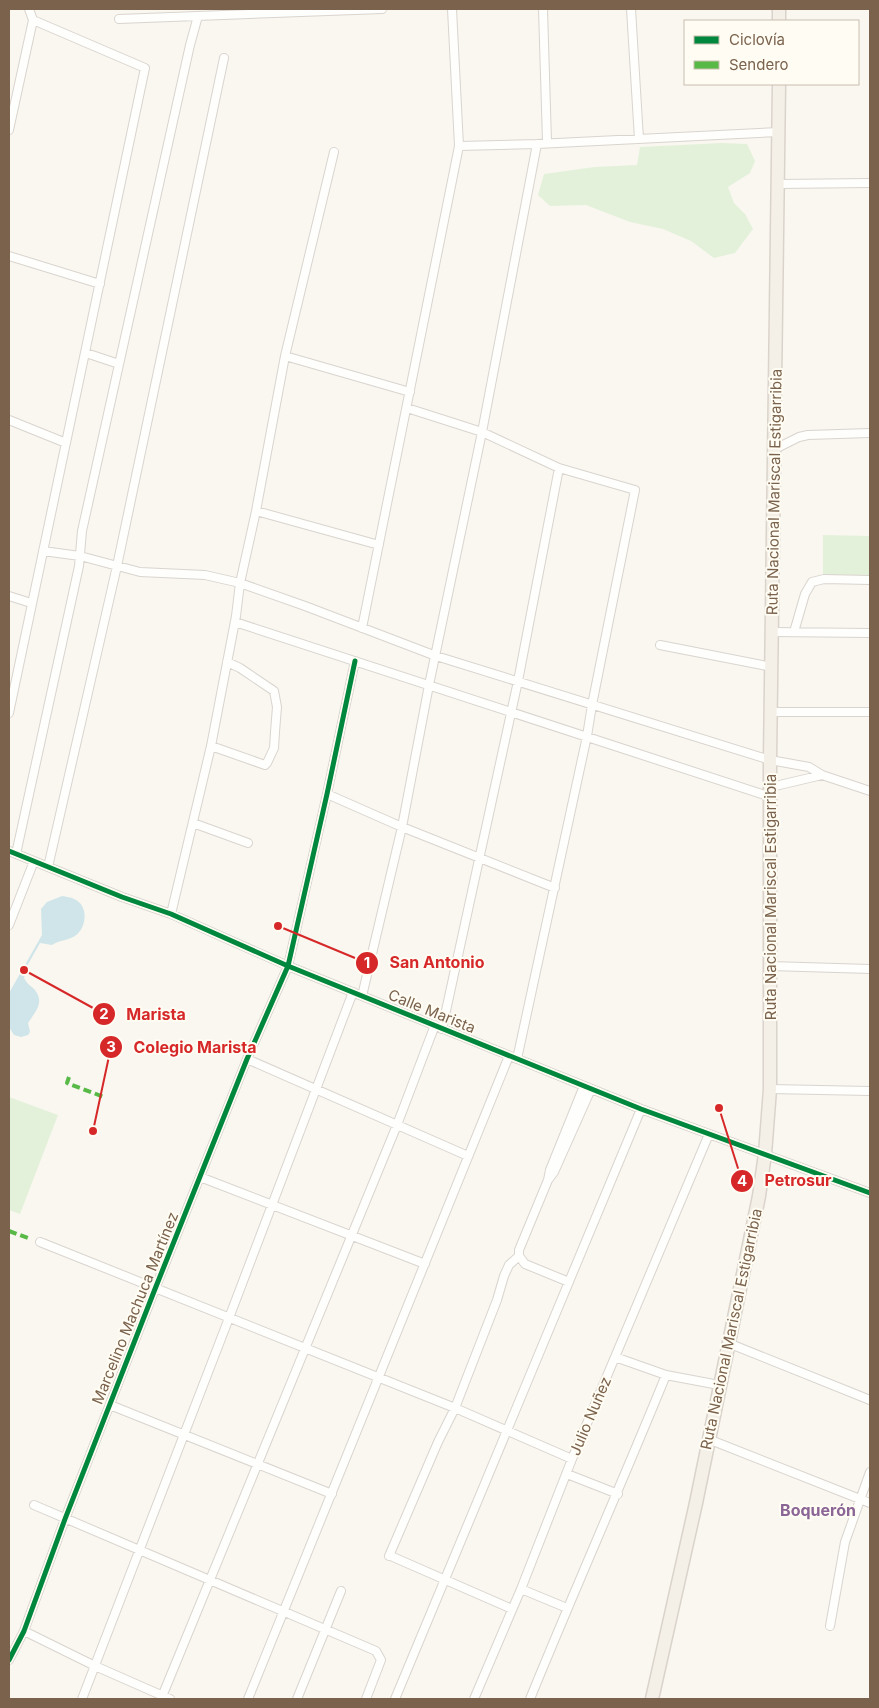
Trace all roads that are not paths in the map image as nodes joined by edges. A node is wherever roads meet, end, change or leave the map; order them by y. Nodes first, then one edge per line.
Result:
1 (29, 9) edge
2 (357, 9) edge
3 (382, 9) edge
4 (452, 9) edge
5 (543, 9) edge
6 (631, 9) edge
7 (268, 11) edge
8 (198, 16) junction
9 (118, 18) dead end
10 (33, 20) junction
11 (224, 58) dead end
12 (779, 85) edge
13 (9, 130) edge
14 (779, 132) junction
15 (639, 139) junction
16 (547, 142) junction
17 (537, 144) junction
18 (459, 146) junction
19 (334, 152) dead end
20 (870, 183) edge
21 (778, 184) junction
22 (9, 256) edge
23 (100, 284) junction
24 (86, 353) junction
25 (285, 356) junction
26 (119, 364) junction
27 (410, 392) junction
28 (407, 408) junction
29 (9, 420) edge
30 (482, 432) junction
31 (870, 432) edge
32 (66, 443) junction
33 (775, 449) junction
34 (559, 468) junction
35 (256, 511) junction
36 (380, 545) junction
37 (43, 551) junction
38 (80, 556) junction
39 (117, 566) junction
40 (870, 580) edge
41 (240, 583) junction
42 (9, 596) edge
43 (32, 603) junction
44 (235, 622) junction
45 (362, 628) junction
46 (773, 632) junction
47 (794, 632) junction
48 (870, 633) edge
49 (660, 645) dead end
50 (436, 656) junction
51 (354, 661) junction
52 (227, 662) junction
53 (772, 667) junction
54 (12, 680) edge
55 (518, 681) junction
56 (429, 686) junction
57 (592, 705) junction
58 (511, 712) junction
59 (772, 712) junction
60 (870, 712) edge
61 (9, 713) edge
62 (587, 736) junction
63 (211, 746) junction
64 (770, 760) junction
65 (822, 775) junction
66 (870, 791) edge
67 (771, 792) junction
68 (327, 794) junction
69 (193, 823) junction
70 (402, 827) junction
71 (248, 843) dead end
72 (12, 853) edge
73 (480, 860) junction
74 (34, 861) junction
75 (48, 867) junction
76 (555, 888) junction
77 (171, 914) junction
78 (9, 925) edge
79 (288, 966) junction
80 (770, 966) junction
81 (870, 969) edge
82 (353, 992) junction
83 (362, 996) junction
84 (438, 1027) junction
85 (509, 1056) junction
86 (247, 1059) junction
87 (517, 1059) junction
88 (588, 1087) junction
89 (770, 1088) junction
90 (317, 1090) junction
91 (870, 1091) edge
92 (641, 1109) junction
93 (397, 1125) junction
94 (709, 1134) junction
95 (765, 1154) junction
96 (468, 1156) junction
97 (200, 1177) junction
98 (870, 1193) edge
99 (272, 1205) junction
100 (351, 1236) junction
101 (40, 1242) dead end
102 (519, 1256) junction
103 (425, 1264) junction
104 (569, 1282) junction
105 (155, 1289) junction
106 (229, 1318) junction
107 (728, 1343) junction
108 (305, 1348) junction
109 (615, 1357) junction
110 (666, 1375) junction
111 (379, 1378) junction
112 (719, 1385) junction
113 (870, 1400) edge
114 (110, 1405) junction
115 (455, 1408) junction
116 (508, 1430) junction
117 (184, 1435) junction
118 (708, 1439) junction
119 (572, 1459) junction
120 (257, 1464) junction
121 (870, 1472) edge
122 (567, 1474) junction
123 (332, 1494) junction
124 (618, 1494) junction
125 (860, 1499) junction
126 (870, 1503) edge
127 (34, 1505) dead end
128 (65, 1519) junction
129 (140, 1550) junction
130 (210, 1580) junction
131 (445, 1580) junction
132 (521, 1589) junction
133 (341, 1591) dead end
134 (568, 1608) junction
135 (512, 1610) junction
136 (284, 1612) junction
137 (830, 1626) dead end
138 (325, 1629) junction
139 (24, 1631) junction
140 (9, 1660) edge
141 (95, 1666) junction
142 (161, 1698) edge
143 (82, 1699) edge
144 (170, 1699) edge
145 (248, 1699) edge
146 (297, 1699) edge
147 (366, 1699) edge
148 (395, 1699) edge
149 (474, 1699) edge
150 (530, 1699) edge
151 (652, 1699) edge

1 - 10 street
2 - 3 street
2 - 7 street
4 - 18 street
5 - 16 street
6 - 15 street
7 - 8 street
8 - 9 street
8 - 26 street
10 - 13 street
10 - 23 street
11 - 39 street
12 - 14 main road, Ruta Nacional Mariscal Estigarribia
14 - 15 street
14 - 21 main road, Ruta Nacional Mariscal Estigarribia
15 - 16 street
16 - 17 street
17 - 18 street
17 - 30 street
18 - 27 street
19 - 25 street
20 - 21 street
21 - 33 main road, Ruta Nacional Mariscal Estigarribia
22 - 23 street
23 - 24 street
24 - 26 street
24 - 32 street
25 - 27 street
25 - 35 street
26 - 38 street
27 - 28 street
28 - 30 street
28 - 36 street
29 - 32 street
30 - 34 street
30 - 50 street
31 - 33 street
32 - 37 street
33 - 46 main road, Ruta Nacional Mariscal Estigarribia
34 - 55 street
34 - 57 street
35 - 36 street
35 - 41 street
36 - 45 street
37 - 38 street
37 - 43 street
38 - 39 street
38 - 72 street
39 - 41 street
39 - 75 street
40 - 47 street
41 - 44 street
41 - 45 street
42 - 43 street
43 - 54 street
44 - 51 street
44 - 52 street
45 - 50 street
46 - 47 street
46 - 53 main road, Ruta Nacional Mariscal Estigarribia
47 - 48 street
49 - 53 street
50 - 55 street
50 - 56 street
51 - 56 street
51 - 68 street, Marcelino Machuca Martínez
52 - 63 street
52 - 63 street
53 - 59 main road, Ruta Nacional Mariscal Estigarribia
54 - 61 street
55 - 57 street
55 - 58 street
56 - 58 street
56 - 70 street
57 - 62 street
57 - 64 street
58 - 62 street
58 - 73 street
59 - 60 street
59 - 64 main road, Ruta Nacional Mariscal Estigarribia
62 - 67 street
62 - 76 street
63 - 69 street
64 - 65 street
64 - 67 main road, Ruta Nacional Mariscal Estigarribia
65 - 66 street
65 - 67 street
67 - 80 main road, Ruta Nacional Mariscal Estigarribia
68 - 70 street
68 - 79 street, Marcelino Machuca Martínez
69 - 71 street
69 - 77 street
70 - 73 street
70 - 83 street
72 - 74 street, Calle Marista
73 - 76 street
73 - 84 street
74 - 75 street, Calle Marista
74 - 78 street
75 - 77 street, Calle Marista
76 - 87 street
77 - 79 street, Calle Marista
79 - 82 street, Calle Marista
79 - 86 street, Marcelino Machuca Martínez
80 - 81 street
80 - 89 main road, Ruta Nacional Mariscal Estigarribia
82 - 83 street, Calle Marista
82 - 90 street
83 - 84 street, Calle Marista
84 - 85 street, Calle Marista
84 - 93 street
85 - 87 street, Calle Marista
85 - 96 street
86 - 90 street
86 - 97 street, Marcelino Machuca Martínez
87 - 88 street, Calle Marista
88 - 92 street, Calle Marista
88 - 102 street
89 - 91 street
89 - 95 main road, Ruta Nacional Mariscal Estigarribia
90 - 93 street
90 - 99 street
92 - 94 street, Calle Marista
92 - 104 street
93 - 96 street
93 - 100 street
94 - 95 street, Calle Marista
94 - 109 street, Julio Nuñez
95 - 98 street, Calle Marista
95 - 107 main road, Ruta Nacional Mariscal Estigarribia
96 - 103 street
97 - 99 street
97 - 105 street, Marcelino Machuca Martínez
99 - 100 street
99 - 106 street
100 - 103 street
100 - 108 street
101 - 105 street
102 - 104 street
102 - 115 street
103 - 111 street
104 - 116 street
105 - 106 street
105 - 114 street, Marcelino Machuca Martínez
106 - 108 street
106 - 117 street
107 - 112 main road, Ruta Nacional Mariscal Estigarribia
107 - 113 street
108 - 111 street
108 - 120 street
109 - 110 street
109 - 119 street, Julio Nuñez
110 - 112 street
110 - 124 street
111 - 115 street
111 - 123 street
112 - 118 main road, Ruta Nacional Mariscal Estigarribia
114 - 117 street
114 - 128 street, Marcelino Machuca Martínez
115 - 116 street
115 - 131 street
116 - 119 street
116 - 131 street
117 - 120 street
117 - 129 street
118 - 125 street
118 - 151 main road, Ruta Nacional Mariscal Estigarribia
119 - 122 street, Julio Nuñez
120 - 123 street
120 - 130 street
121 - 125 street
122 - 124 street
122 - 132 street, Julio Nuñez
123 - 136 street
124 - 134 street
125 - 126 street
125 - 137 street
127 - 128 street
128 - 129 street
128 - 139 street, Marcelino Machuca Martínez
129 - 130 street
129 - 141 street
130 - 136 street
130 - 142 street
131 - 135 street
131 - 148 street
132 - 134 street
132 - 135 street, Julio Nuñez
133 - 138 street
134 - 150 street
135 - 149 street, Julio Nuñez
136 - 138 street
136 - 145 street
138 - 146 street
138 - 147 street
139 - 140 street, Marcelino Machuca Martínez
139 - 141 street
141 - 142 street
141 - 143 street
142 - 144 street

